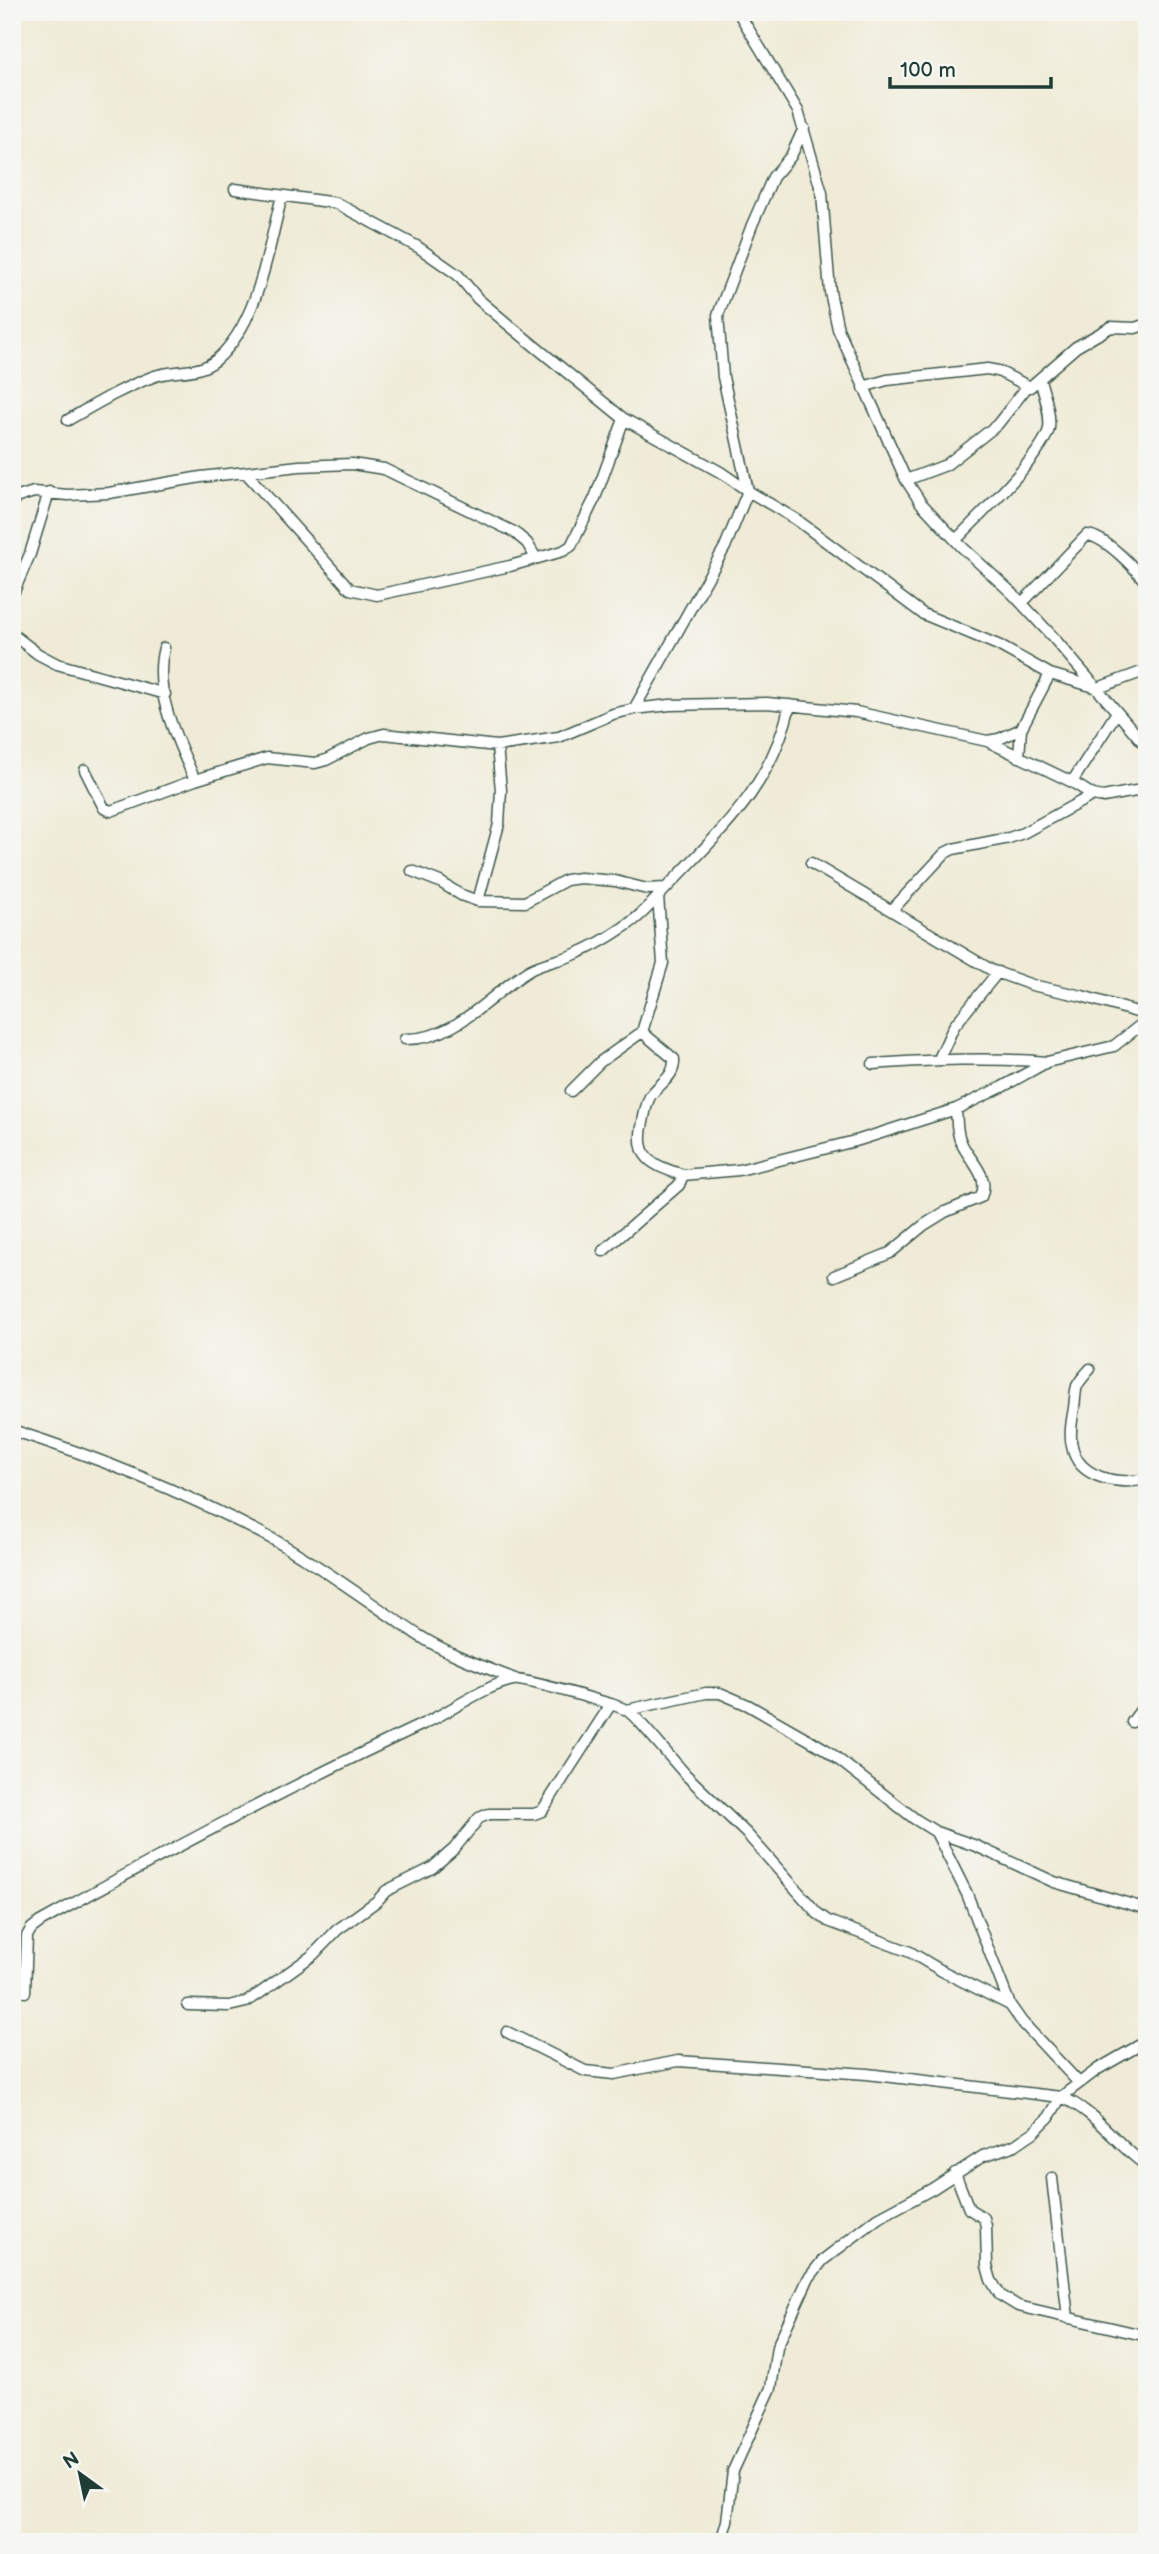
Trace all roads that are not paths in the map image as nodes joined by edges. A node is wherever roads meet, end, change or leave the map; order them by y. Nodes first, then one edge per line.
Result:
1 (740, 15) dead end
2 (804, 128) junction
3 (235, 189) dead end
4 (282, 196) junction
5 (1147, 324) edge
6 (1041, 380) junction
7 (863, 387) junction
8 (1027, 387) junction
9 (624, 419) junction
10 (68, 420) dead end
11 (246, 472) junction
12 (906, 480) junction
13 (748, 491) junction
14 (49, 492) junction
15 (12, 499) edge
16 (956, 540) junction
17 (536, 558) junction
18 (1147, 584) edge
19 (12, 596) edge
20 (1022, 603) junction
21 (12, 634) edge
22 (164, 648) dead end
23 (1147, 670) edge
24 (1050, 674) junction
25 (1098, 688) junction
26 (164, 694) junction
27 (790, 705) junction
28 (634, 709) junction
29 (1117, 712) junction
30 (1021, 729) junction
31 (987, 741) junction
32 (497, 746) junction
33 (1147, 747) edge
34 (1019, 757) junction
35 (85, 770) dead end
36 (195, 780) junction
37 (1072, 782) junction
38 (1147, 789) edge
39 (1093, 794) junction
40 (811, 863) dead end
41 (412, 871) dead end
42 (662, 892) junction
43 (478, 901) junction
44 (892, 911) junction
45 (998, 972) junction
46 (1147, 1017) edge
47 (642, 1031) junction
48 (405, 1039) dead end
49 (939, 1059) junction
50 (1047, 1062) junction
51 (873, 1064) dead end
52 (571, 1091) dead end
53 (956, 1109) junction
54 (683, 1175) junction
55 (603, 1251) dead end
56 (834, 1276) dead end
57 (1090, 1369) dead end
58 (12, 1430) edge
59 (1147, 1479) edge
60 (515, 1679) junction
61 (1147, 1702) edge
62 (611, 1704) junction
63 (627, 1710) junction
64 (1132, 1722) dead end
65 (936, 1832) junction
66 (1147, 1909) edge
67 (25, 1992) dead end
68 (188, 2005) dead end
69 (1010, 2005) junction
70 (507, 2032) dead end
71 (1147, 2041) edge
72 (1079, 2083) junction
73 (1061, 2097) junction
74 (1147, 2166) edge
75 (956, 2173) junction
76 (1052, 2178) dead end
77 (1068, 2318) junction
78 (1147, 2336) edge
79 (720, 2542) edge

1 - 2 street
2 - 7 street
2 - 13 street
3 - 4 street
4 - 9 street
4 - 10 street
5 - 6 street
6 - 8 street
6 - 16 street
7 - 8 street
7 - 12 street
8 - 12 street
9 - 13 street
9 - 17 street
11 - 14 street
11 - 17 street
11 - 17 street
12 - 16 street
13 - 24 street
13 - 28 street
14 - 15 street
14 - 19 street
16 - 20 street
18 - 20 street
20 - 25 street
21 - 26 street
22 - 26 street
23 - 25 street
24 - 25 street
24 - 30 street
25 - 29 street
26 - 36 street
27 - 28 street
27 - 31 street
27 - 42 street
28 - 32 street
29 - 33 street
29 - 37 street
30 - 31 street
30 - 34 street
31 - 34 street
32 - 36 street
32 - 43 street
34 - 37 street
35 - 36 street
37 - 39 street
38 - 39 street
39 - 44 street
40 - 44 street
41 - 43 street
42 - 43 street
42 - 47 street
42 - 48 street
44 - 45 street
45 - 46 street
45 - 49 street
46 - 50 street
47 - 52 street
47 - 54 street
49 - 50 street
49 - 51 street
50 - 53 street
53 - 54 street
53 - 56 street
54 - 55 street
57 - 59 street
58 - 60 street
60 - 62 street
60 - 67 street
61 - 64 street
62 - 63 street
62 - 68 street
63 - 65 street
63 - 69 street
65 - 66 street
65 - 69 street
69 - 72 street
70 - 73 street
71 - 72 street
72 - 73 street
73 - 74 street
73 - 75 street
75 - 77 street
75 - 79 street
76 - 77 street
77 - 78 street

